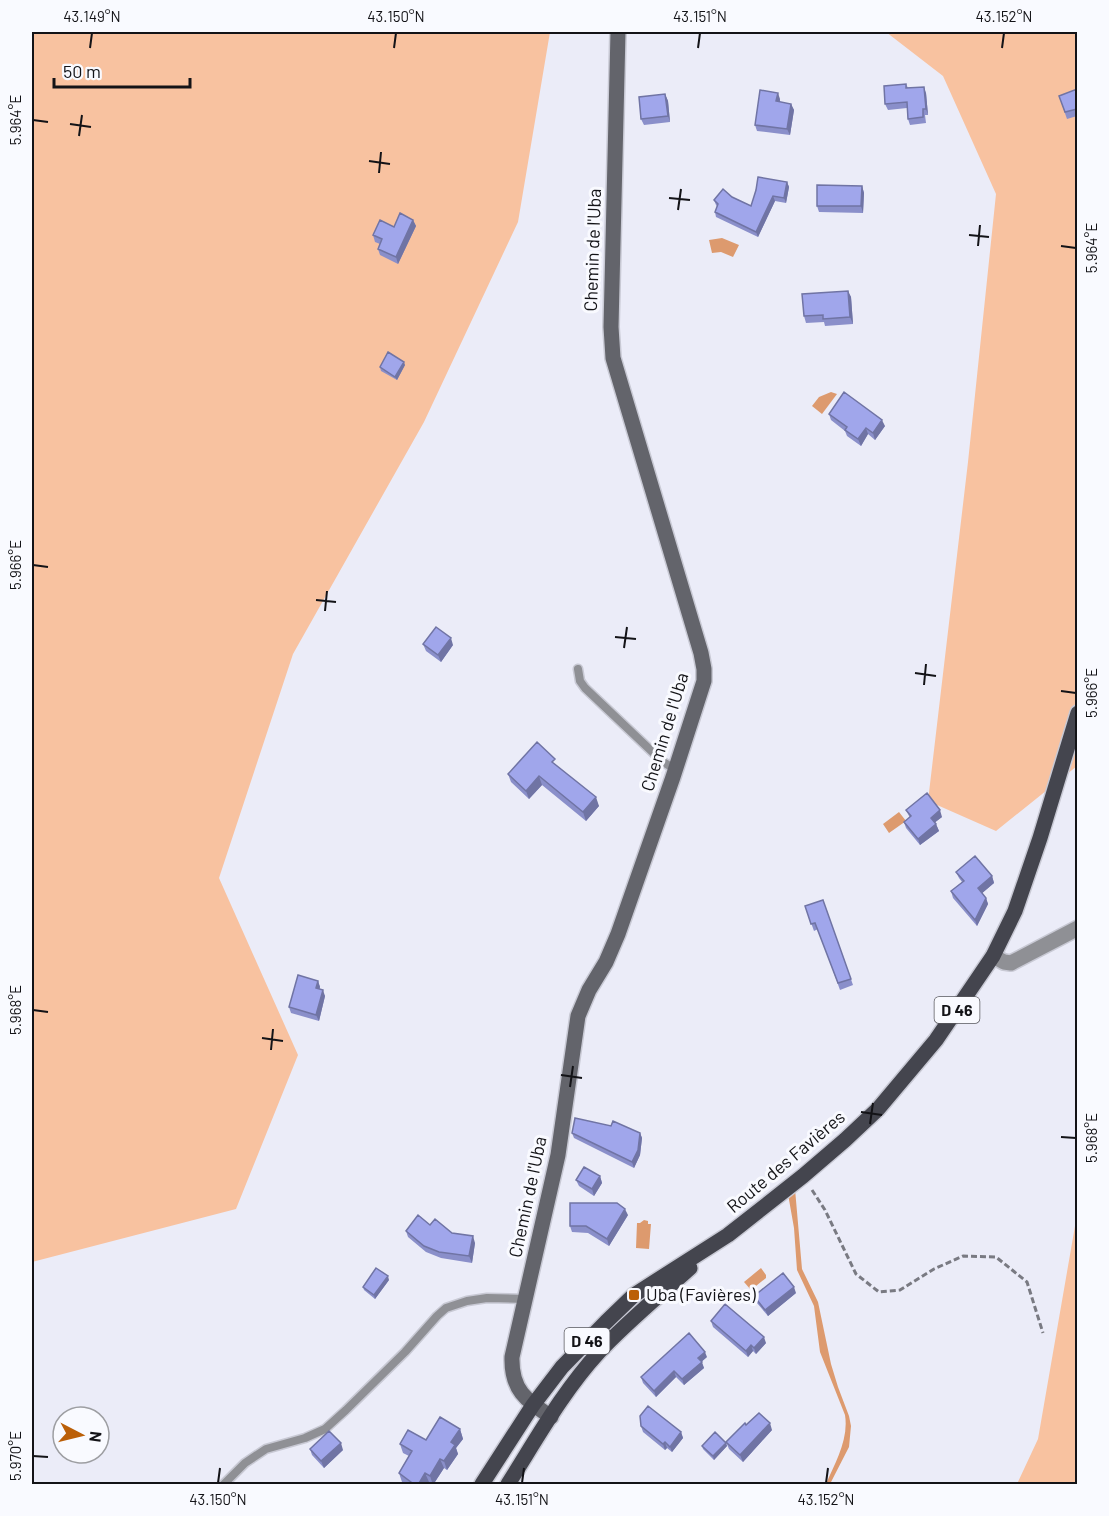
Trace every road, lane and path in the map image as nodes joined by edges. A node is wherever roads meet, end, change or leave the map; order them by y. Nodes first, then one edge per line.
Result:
1 (618, 32) edge
2 (578, 669) dead end
3 (1077, 713) edge
4 (675, 769) junction
5 (1077, 928) edge
6 (993, 956) junction
7 (803, 1176) junction
8 (728, 1235) junction
9 (526, 1299) junction
10 (1043, 1333) dead end
11 (533, 1405) junction
12 (551, 1417) junction
13 (224, 1485) edge
14 (482, 1485) edge
15 (508, 1485) edge

1 - 4 street, Chemin de l'Uba
2 - 4 lane
3 - 6 main road, Route des Favières / D 46
4 - 9 street, Chemin de l'Uba
5 - 6 street
6 - 7 main road, Route des Favières / D 46
7 - 8 main road, Route des Favières / D 46
7 - 10 path
8 - 11 main road, Route des Favières / D 46
8 - 12 main road, D 46
9 - 11 street, Chemin de l'Uba
9 - 13 lane
11 - 12 street, Chemin de l'Uba
11 - 14 main road, Route des Favières / D 46
12 - 15 main road, D 46

